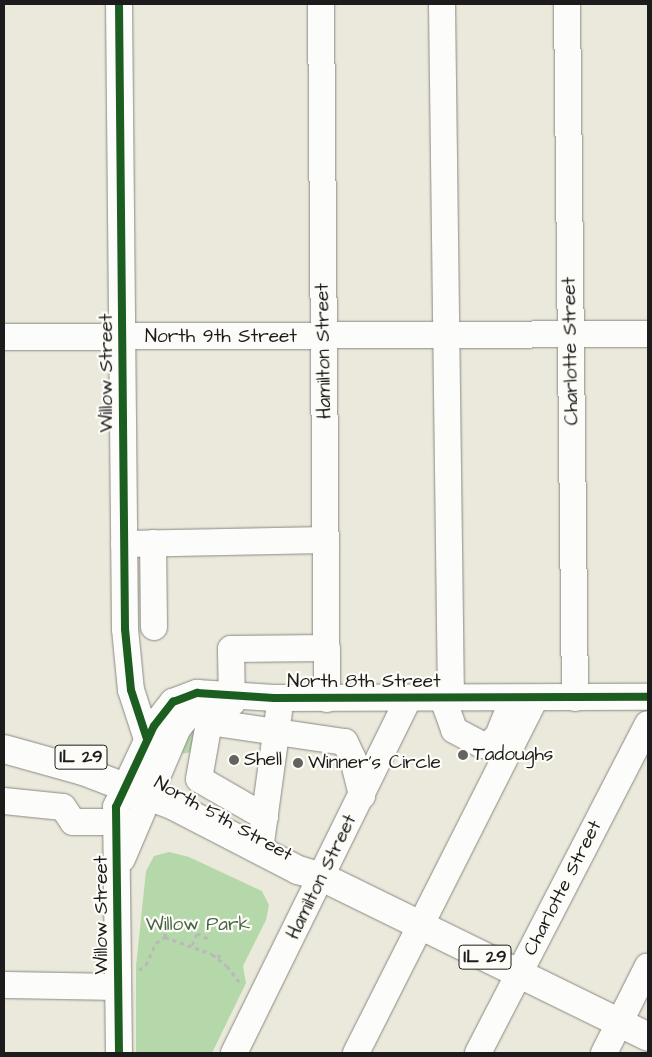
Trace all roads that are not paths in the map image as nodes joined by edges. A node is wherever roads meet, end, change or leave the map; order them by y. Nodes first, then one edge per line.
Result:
1 (119, 4) edge
2 (321, 4) edge
3 (442, 4) edge
4 (567, 4) edge
5 (648, 334) edge
6 (571, 335) junction
7 (4, 336) edge
8 (447, 336) junction
9 (124, 337) junction
10 (324, 337) junction
11 (326, 540) junction
12 (153, 543) junction
13 (124, 544) junction
14 (154, 627) dead end
15 (125, 629) junction
16 (327, 648) junction
17 (182, 697) junction
18 (648, 697) edge
19 (277, 698) junction
20 (327, 698) junction
21 (447, 698) junction
22 (523, 698) junction
23 (575, 698) junction
24 (232, 699) junction
25 (408, 699) junction
26 (648, 724) edge
27 (277, 730) junction
28 (147, 738) junction
29 (4, 743) edge
30 (4, 749) edge
31 (127, 779) junction
32 (153, 788) junction
33 (362, 796) junction
34 (4, 801) edge
35 (202, 803) junction
36 (115, 822) junction
37 (262, 835) junction
38 (118, 877) junction
39 (322, 877) junction
40 (420, 927) junction
41 (648, 966) edge
42 (519, 974) junction
43 (126, 979) junction
44 (4, 985) edge
45 (620, 1022) junction
46 (648, 1037) edge
47 (119, 1053) edge
48 (234, 1053) edge
49 (356, 1053) edge
50 (478, 1053) edge
51 (604, 1053) edge

1 - 9 street, Willow Street
2 - 10 street, Hamilton Street
3 - 8 street
4 - 6 street, Charlotte Street
5 - 6 street, North 9th Street
6 - 8 street, North 9th Street
6 - 23 street, Charlotte Street
7 - 9 street, North 9th Street
8 - 10 street, North 9th Street
8 - 21 street
9 - 10 street, North 9th Street
9 - 13 street, Willow Street
10 - 11 street, Hamilton Street
11 - 12 street
11 - 16 street, Hamilton Street
12 - 13 street
12 - 14 street
13 - 15 street, Willow Street
15 - 17 street, Willow Street
15 - 28 street, Willow Street
16 - 20 street, Hamilton Street
16 - 24 street
17 - 24 street, North 8th Street
17 - 28 street
18 - 23 street, North 8th Street
19 - 20 street, North 8th Street
19 - 24 street, North 8th Street
19 - 27 street
20 - 25 street, North 8th Street
21 - 22 street, North 8th Street
21 - 22 street
21 - 25 street, North 8th Street
22 - 23 street, North 8th Street
22 - 40 street
24 - 32 street, North 8th Street
25 - 33 street, Hamilton Street
26 - 42 street, Charlotte Street
27 - 33 street
27 - 35 street
27 - 37 street
28 - 31 street
29 - 31 main road, North 5th Street / IL 29
30 - 31 main road, North 5th Street / IL 29
31 - 32 main road, North 5th Street / IL 29
31 - 36 street, Willow Street
32 - 35 main road, North 5th Street / IL 29
32 - 38 street, Willow Street
33 - 39 street, Hamilton Street
34 - 36 street
35 - 37 main road, North 5th Street / IL 29
36 - 38 street, Willow Street
37 - 39 main road, North 5th Street / IL 29
38 - 43 street, Willow Street
39 - 40 main road, North 5th Street / IL 29
39 - 48 street, Hamilton Street
40 - 42 main road, North 5th Street / IL 29
40 - 49 street
41 - 45 street
42 - 45 main road, North 5th Street / IL 29
42 - 50 street, Charlotte Street
43 - 44 street
43 - 47 street, Willow Street
45 - 46 main road, North 5th Street / IL 29
45 - 51 street

